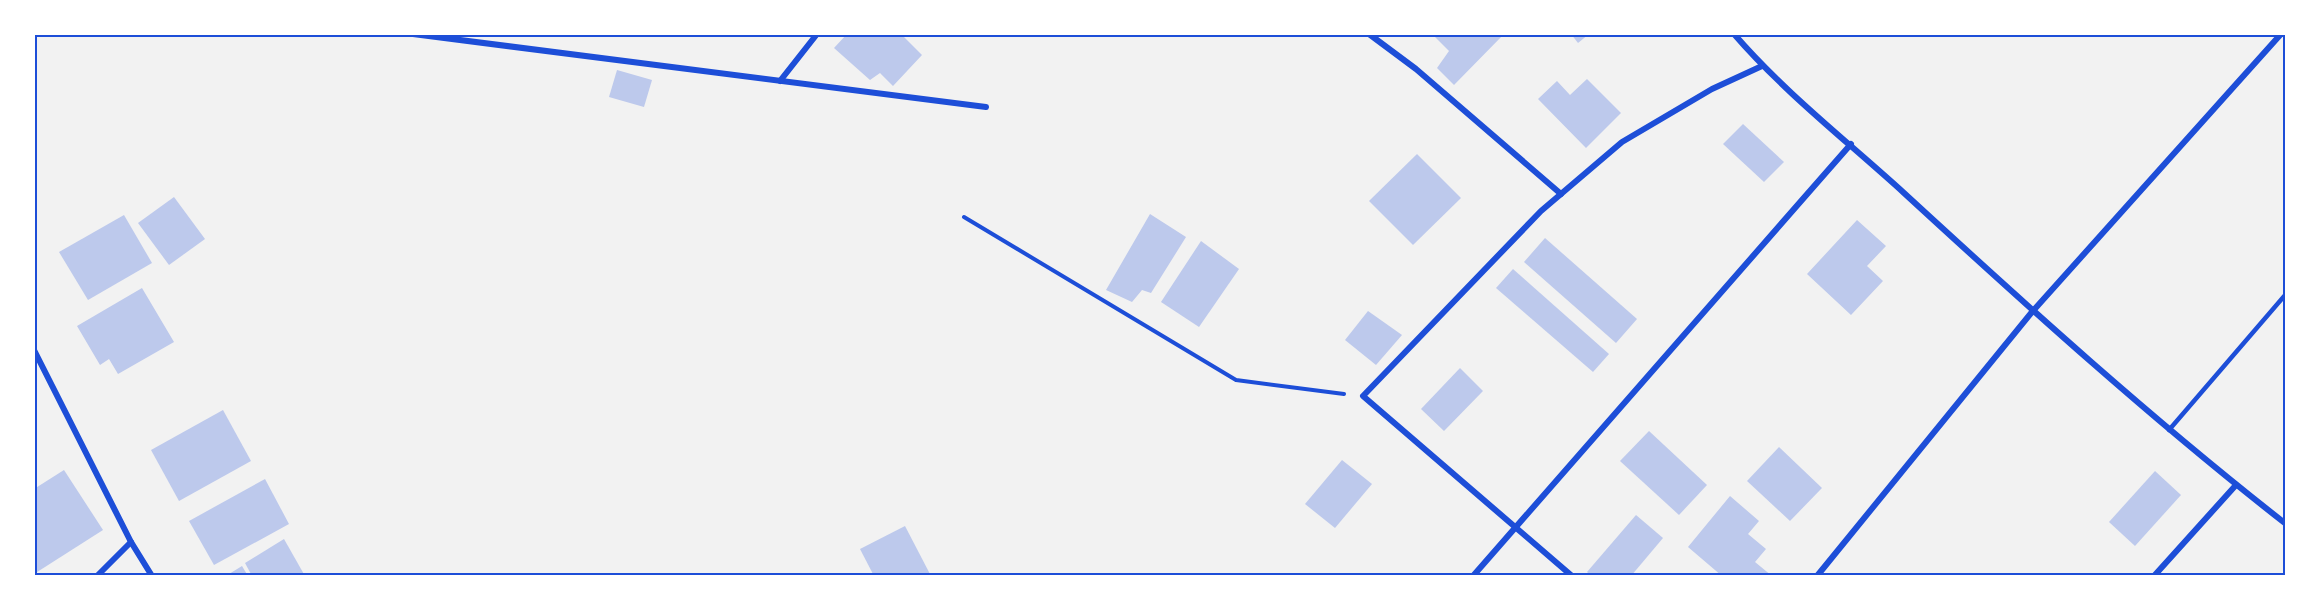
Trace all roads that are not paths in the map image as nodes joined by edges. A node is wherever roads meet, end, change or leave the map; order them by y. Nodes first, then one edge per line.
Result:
1 (413, 34) edge
2 (817, 34) edge
3 (1369, 34) edge
4 (1734, 34) edge
5 (2281, 34) edge
6 (1762, 66) junction
7 (780, 81) junction
8 (986, 107) dead end
9 (1851, 144) junction
10 (1561, 194) junction
11 (2286, 294) edge
12 (2032, 312) junction
13 (34, 350) edge
14 (2169, 430) junction
15 (2236, 485) junction
16 (2286, 524) edge
17 (1515, 526) junction
18 (131, 542) junction
19 (97, 576) edge
20 (152, 576) edge
21 (1473, 576) edge
22 (1572, 576) edge
23 (1817, 576) edge
24 (2154, 576) edge

1 - 7 street
2 - 7 street
3 - 10 street
4 - 6 street
5 - 12 street
6 - 9 street
6 - 10 street
7 - 8 street
9 - 12 street
9 - 17 street
10 - 17 street
11 - 14 lane
12 - 14 street
12 - 23 street
13 - 18 street
14 - 15 street
15 - 16 street
15 - 24 street
17 - 21 street
17 - 22 street
18 - 19 street
18 - 20 street

